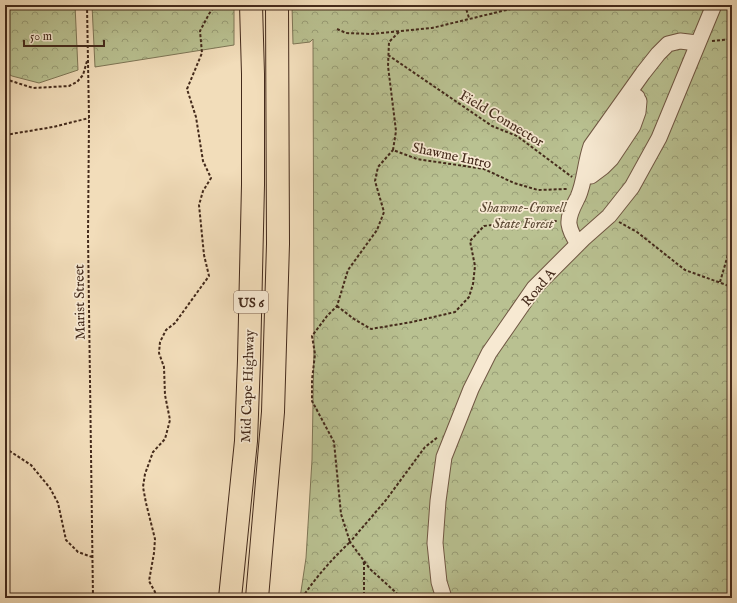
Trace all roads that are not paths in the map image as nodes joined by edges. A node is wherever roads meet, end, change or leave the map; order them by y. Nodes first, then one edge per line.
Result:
1 (251, 5) edge
2 (277, 5) edge
3 (714, 5) edge
4 (697, 43) junction
5 (643, 73) junction
6 (582, 185) junction
7 (578, 244) junction
8 (230, 598) edge
9 (256, 598) edge
10 (444, 598) edge

1 - 8 highway, Mid Cape Highway / US 6
2 - 9 highway, Mid Cape Highway / US 6
3 - 4 lane, Road A
4 - 5 lane
4 - 7 lane, Road A
5 - 6 lane
5 - 6 lane
6 - 7 lane
7 - 10 lane, Road A

